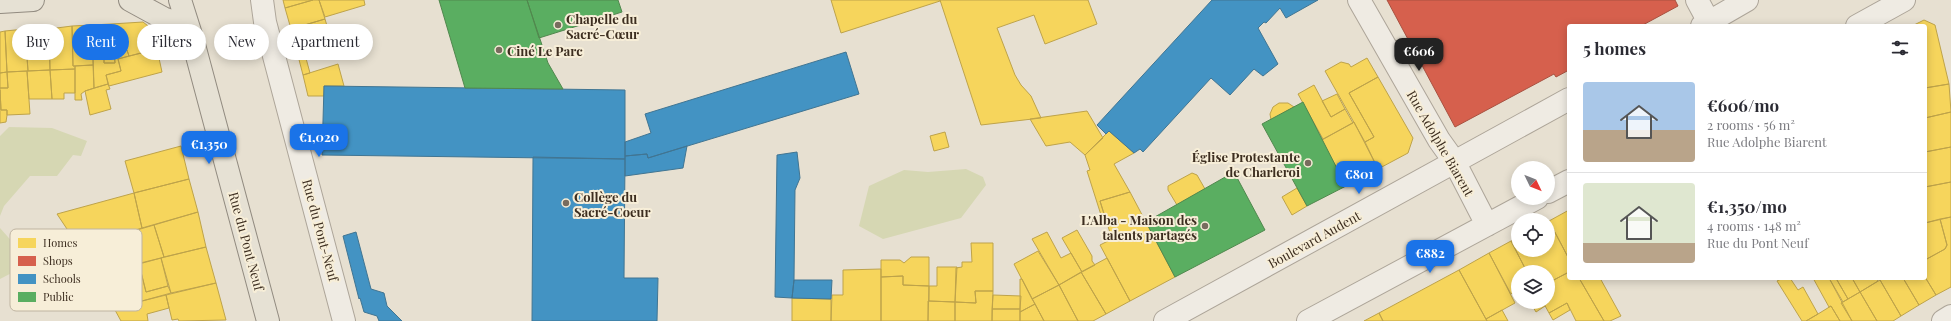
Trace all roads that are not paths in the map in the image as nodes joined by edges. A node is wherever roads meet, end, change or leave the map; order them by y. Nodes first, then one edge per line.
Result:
1 (33, 0) edge
2 (130, 0) edge
3 (180, 0) edge
4 (262, 0) edge
5 (1358, 0) edge
6 (1697, 0) edge
7 (1748, 0) edge
8 (1904, 0) edge
9 (0, 2) edge
10 (180, 24) edge
11 (187, 24) edge
12 (1707, 24) edge
13 (1709, 24) edge
14 (1861, 24) edge
15 (197, 60) edge
16 (1567, 100) edge
17 (1454, 161) junction
18 (1567, 182) edge
19 (1555, 188) edge
20 (1524, 205) edge
21 (1487, 225) junction
22 (1951, 316) edge
23 (268, 321) edge
24 (344, 321) edge
25 (1165, 321) edge
26 (1308, 321) edge
27 (1943, 321) edge

1 - 9 main road
2 - 10 main road
3 - 11 main road, Rue du Pont Neuf
4 - 24 street, Rue du Pont-Neuf
5 - 17 street, Rue Adolphe Biarent
6 - 12 street
7 - 13 street
8 - 14 street
15 - 23 main road, Rue du Pont Neuf
16 - 17 street, Boulevard Audent
17 - 21 street, Rue Adolphe Biarent
17 - 25 street, Boulevard Audent
18 - 19 street
20 - 21 street
21 - 26 street
22 - 27 street

